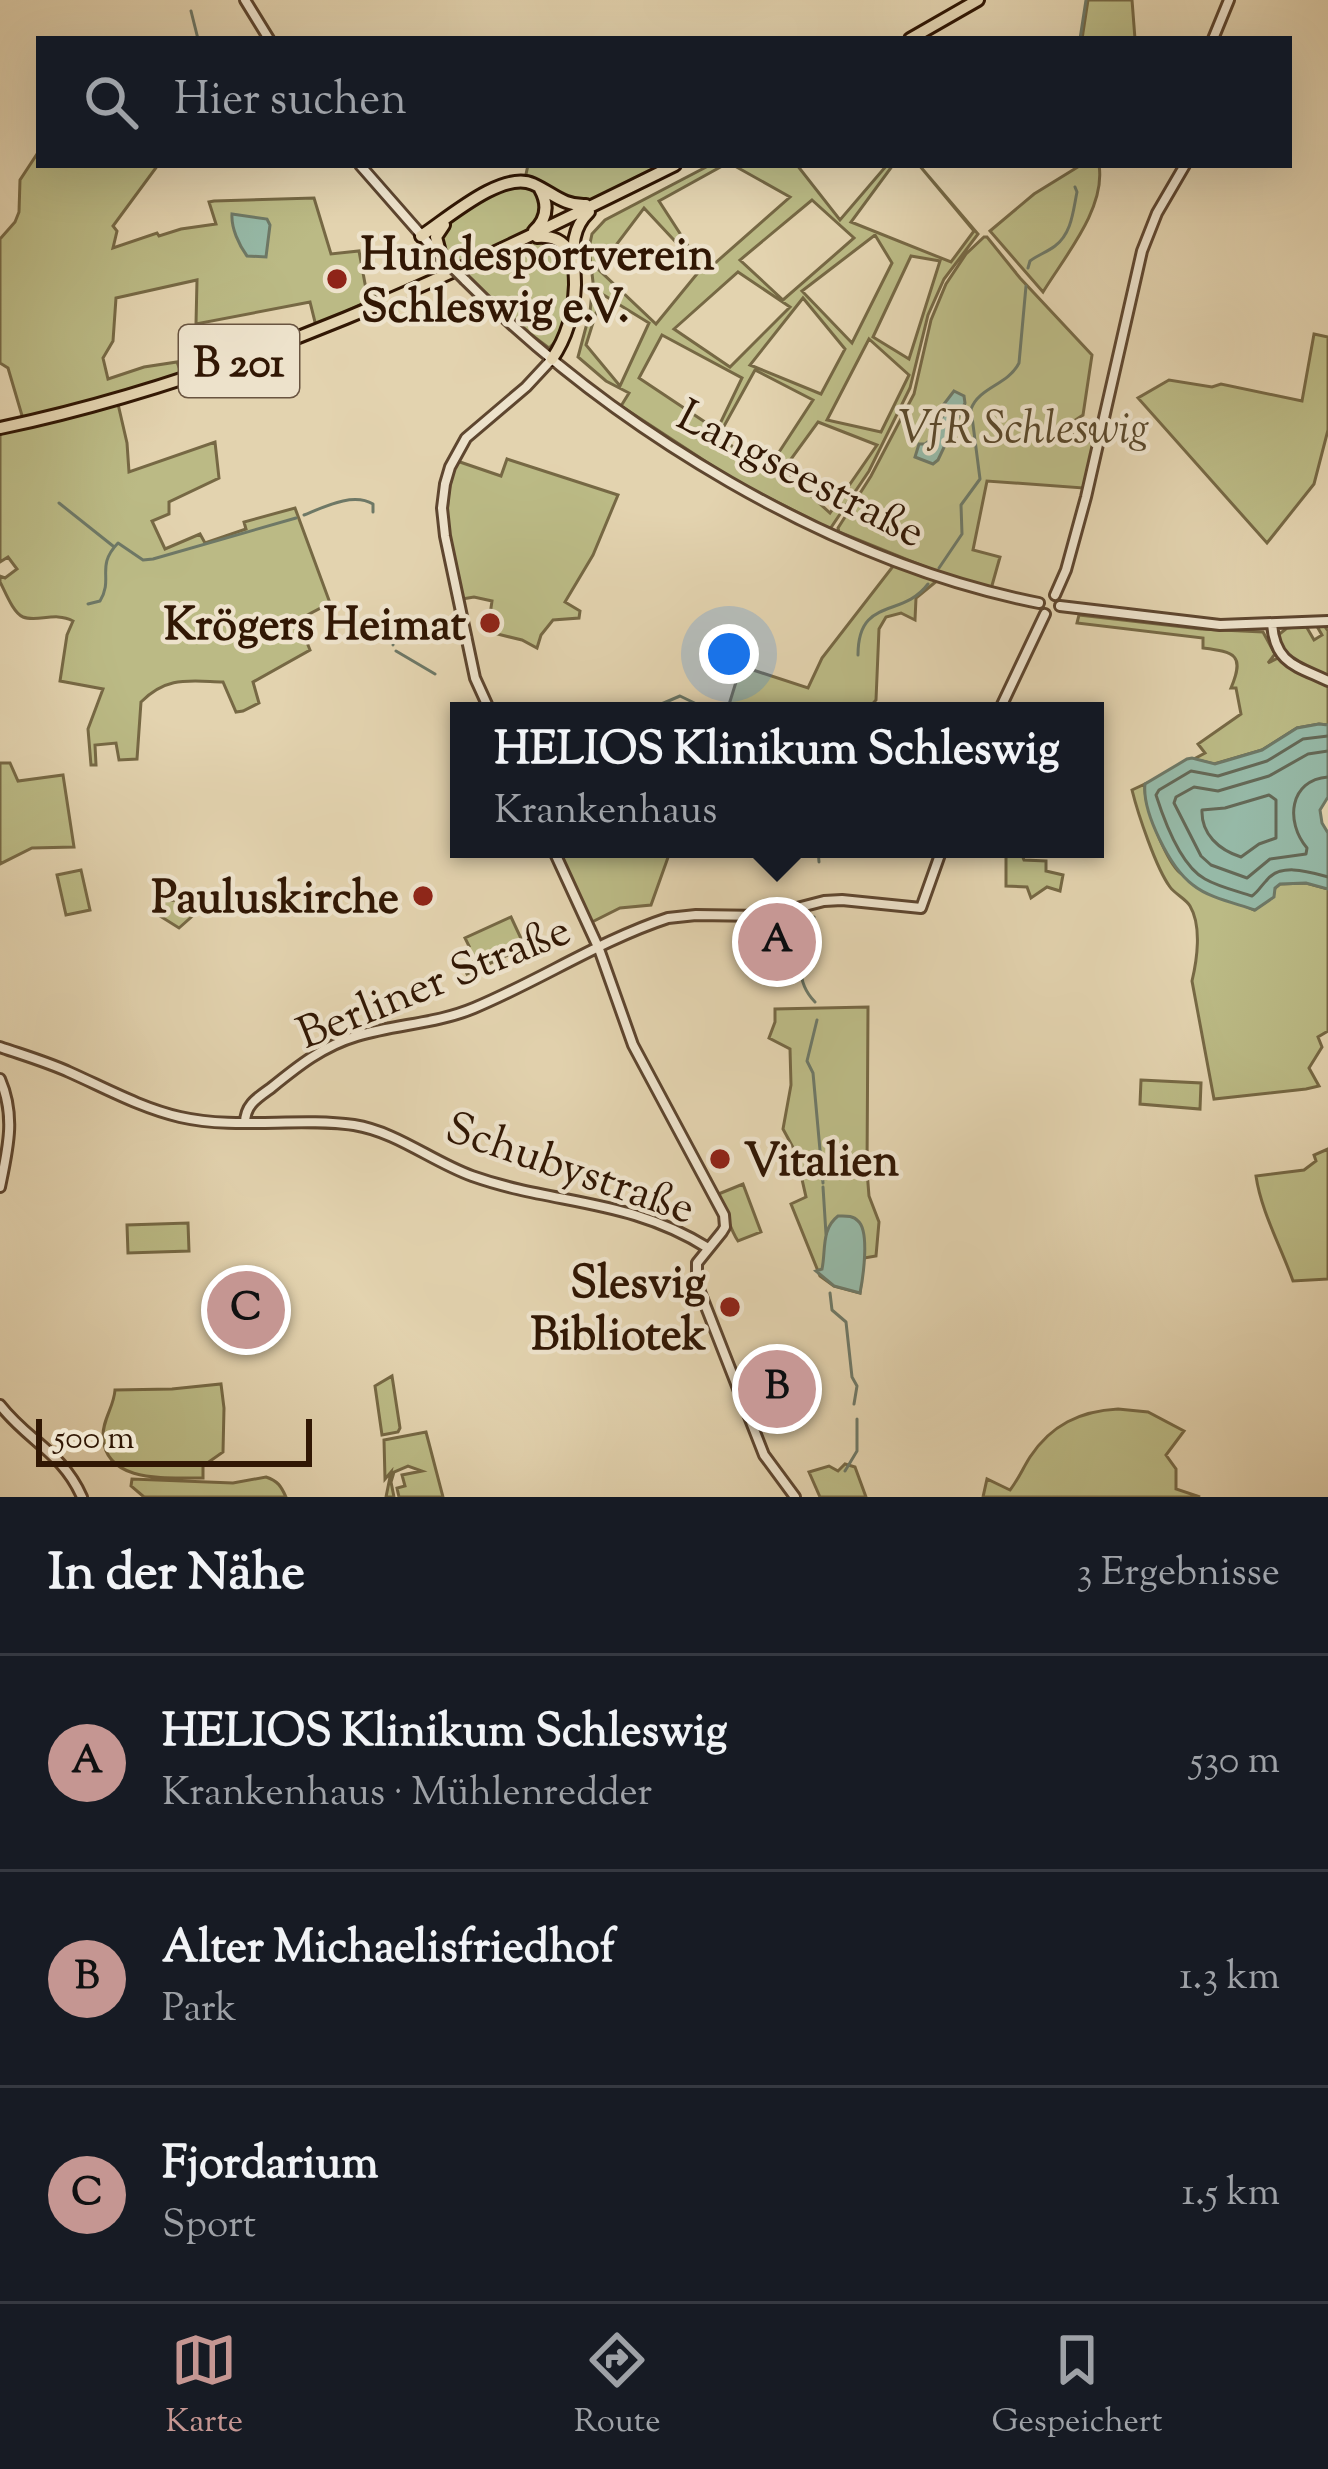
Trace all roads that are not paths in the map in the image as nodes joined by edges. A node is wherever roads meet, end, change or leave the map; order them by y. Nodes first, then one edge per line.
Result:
1 (245, 0) edge
2 (978, 0) edge
3 (1229, 0) edge
4 (267, 36) edge
5 (915, 36) edge
6 (1214, 36) edge
7 (363, 168) edge
8 (668, 168) edge
9 (1183, 168) edge
10 (538, 187) junction
11 (620, 193) junction
12 (450, 218) junction
13 (438, 231) junction
14 (424, 238) junction
15 (506, 248) junction
16 (444, 260) junction
17 (573, 261) junction
18 (552, 359) junction
19 (0, 428) edge
20 (1055, 595) junction
21 (1039, 603) junction
22 (1060, 606) junction
23 (1045, 614) junction
24 (1328, 622) edge
25 (1272, 624) junction
26 (1328, 681) edge
27 (486, 702) edge
28 (1003, 702) edge
29 (557, 858) edge
30 (939, 858) edge
31 (599, 949) junction
32 (0, 1047) edge
33 (18, 1054) junction
34 (0, 1058) edge
35 (0, 1078) edge
36 (245, 1123) junction
37 (0, 1187) edge
38 (708, 1248) junction
39 (0, 1405) edge
40 (82, 1497) edge
41 (795, 1497) edge

1 - 4 street
2 - 5 main road
3 - 6 street
7 - 14 street, Langseestraße
8 - 11 main road, B 201
9 - 20 street
10 - 11 main road
10 - 12 main road
10 - 15 main road
11 - 15 main road, B 201
11 - 17 main road
12 - 13 main road
12 - 14 main road
13 - 14 main road
13 - 16 main road
14 - 16 street, Langseestraße
15 - 17 main road
15 - 19 main road, B 201
16 - 18 street, Langseestraße, bridge
17 - 18 main road
18 - 21 street, Langseestraße
18 - 27 street
20 - 21 street
20 - 22 street
21 - 23 street
22 - 23 street
22 - 25 street
23 - 28 street
24 - 25 street
25 - 26 street
29 - 31 street
30 - 31 street, Berliner Straße
31 - 36 street, Berliner Straße
31 - 38 street
32 - 33 street, Schubystraße
33 - 34 street
33 - 36 street, Schubystraße
35 - 37 street
36 - 38 street, Schubystraße
38 - 41 street
39 - 40 street

